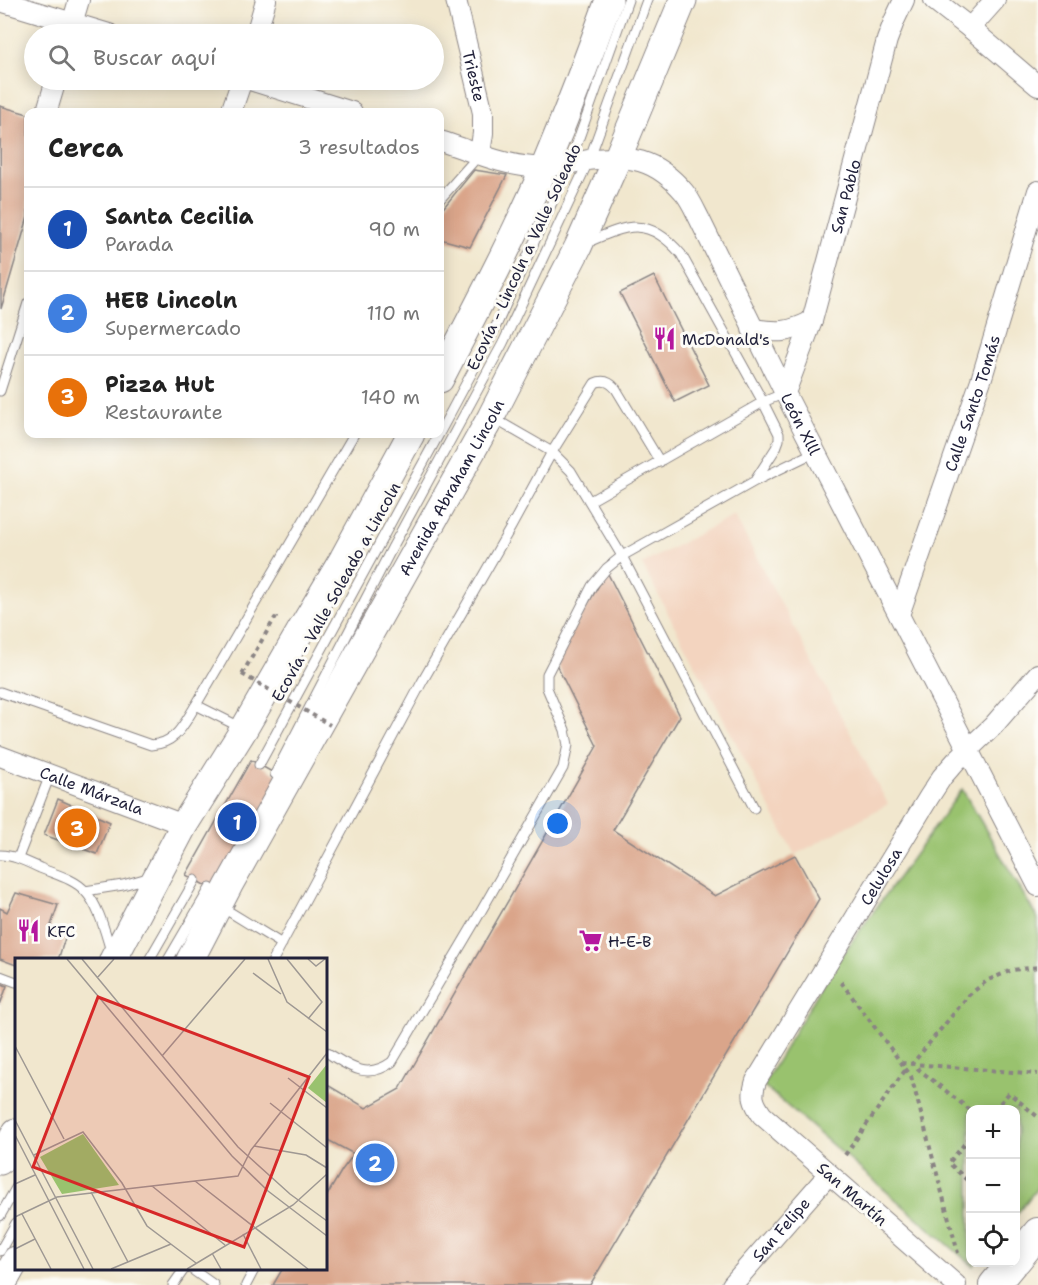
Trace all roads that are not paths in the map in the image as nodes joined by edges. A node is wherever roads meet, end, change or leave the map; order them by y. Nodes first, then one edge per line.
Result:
1 (80, 0) edge
2 (266, 0) edge
3 (456, 0) edge
4 (609, 0) edge
5 (628, 0) edge
6 (647, 0) edge
7 (683, 0) edge
8 (904, 0) edge
9 (934, 0) edge
10 (995, 0) edge
11 (0, 1) edge
12 (58, 24) edge
13 (73, 24) edge
14 (259, 24) edge
15 (970, 28) junction
16 (1038, 86) edge
17 (53, 90) edge
18 (239, 90) edge
19 (282, 90) edge
20 (48, 107) dead end
21 (232, 108) edge
22 (339, 108) edge
23 (444, 142) edge
24 (480, 154) junction
25 (618, 157) junction
26 (568, 163) junction
27 (1038, 191) edge
28 (444, 194) edge
29 (578, 247) junction
30 (24, 316) edge
31 (812, 321) junction
32 (752, 328) junction
33 (444, 361) edge
34 (0, 391) edge
35 (785, 393) junction
36 (764, 402) junction
37 (491, 417) junction
38 (444, 424) edge
39 (352, 438) edge
40 (409, 438) edge
41 (436, 438) edge
42 (552, 452) junction
43 (815, 452) junction
44 (660, 462) junction
45 (755, 481) junction
46 (590, 501) junction
47 (622, 556) junction
48 (899, 615) junction
49 (1038, 674) edge
50 (0, 692) edge
51 (196, 705) junction
52 (244, 729) junction
53 (967, 750) junction
54 (0, 756) edge
55 (259, 765) dead end
56 (275, 774) dead end
57 (50, 775) junction
58 (754, 808) dead end
59 (183, 825) junction
60 (0, 855) edge
61 (18, 858) junction
62 (156, 875) junction
63 (195, 880) dead end
64 (1038, 886) edge
65 (85, 891) junction
66 (214, 896) junction
67 (282, 944) junction
68 (113, 958) edge
69 (114, 958) edge
70 (150, 958) edge
71 (169, 958) edge
72 (191, 958) edge
73 (274, 958) edge
74 (0, 976) edge
75 (15, 982) edge
76 (327, 1053) edge
77 (753, 1100) joint
78 (15, 1134) edge
79 (0, 1161) edge
80 (829, 1174) junction
81 (15, 1190) edge
82 (0, 1216) edge
83 (15, 1224) edge
84 (1038, 1233) edge
85 (0, 1251) edge
86 (1020, 1254) edge
87 (15, 1262) edge
88 (1009, 1267) edge
89 (184, 1270) edge
90 (192, 1270) edge
91 (254, 1270) edge
92 (2, 1285) edge
93 (173, 1285) edge
94 (214, 1285) edge
95 (246, 1285) edge
96 (732, 1285) edge
97 (956, 1285) edge
98 (994, 1285) edge

1 - 13 street
2 - 14 street
3 - 24 street, Trieste
4 - 26 main road
5 - 26 lane, Ecovía - Valle Soleado a Lincoln
6 - 26 lane, Ecovía - Lincoln a Valle Soleado
7 - 25 main road, Avenida Abraham Lincoln
8 - 31 street, San Pablo
9 - 15 street
10 - 15 street
11 - 12 street
15 - 16 street
17 - 20 street
18 - 21 street
19 - 22 street
23 - 24 street, León Xlll
24 - 26 street, León Xlll
24 - 28 lane
25 - 26 street, León Xlll
25 - 29 main road, Avenida Abraham Lincoln
25 - 32 street, León Xlll
26 - 33 main road
26 - 38 lane, Ecovía - Valle Soleado a Lincoln
26 - 56 lane, Ecovía - Lincoln a Valle Soleado
27 - 48 street, Calle Santo Tomás
29 - 36 lane
29 - 37 main road, Avenida Abraham Lincoln
30 - 34 lane
31 - 32 street
31 - 35 street, San Pablo
32 - 35 street, León Xlll
35 - 36 lane
35 - 43 street, León Xlll
36 - 44 lane
36 - 45 lane
37 - 42 lane
37 - 66 main road, Avenida Abraham Lincoln
39 - 51 lane
40 - 52 main road
41 - 55 lane, Ecovía - Valle Soleado a Lincoln
42 - 44 lane
42 - 46 lane
42 - 67 lane
43 - 45 lane
43 - 48 street, León Xlll
44 - 46 lane
45 - 47 lane
46 - 47 lane
47 - 58 lane
47 - 76 lane
48 - 53 street, León Xlll
49 - 53 street, Celulosa
50 - 51 lane
51 - 52 lane
52 - 59 main road
53 - 64 street, León Xlll
53 - 77 street, Celulosa
54 - 57 street, Calle Márzala
57 - 59 street, Calle Márzala
57 - 61 lane
59 - 62 main road
60 - 61 lane
61 - 65 lane
62 - 65 lane
62 - 69 main road
63 - 70 lane
65 - 68 lane
66 - 67 lane
66 - 71 lane
66 - 72 main road, Avenida Abraham Lincoln
67 - 73 lane
74 - 75 lane
77 - 80 street, San Martín
78 - 79 main road
80 - 96 street, San Felipe
80 - 97 street, San Martín
81 - 82 lane
83 - 85 lane
84 - 86 main road
87 - 92 main road
88 - 98 main road
89 - 93 lane
90 - 94 lane
91 - 95 lane

